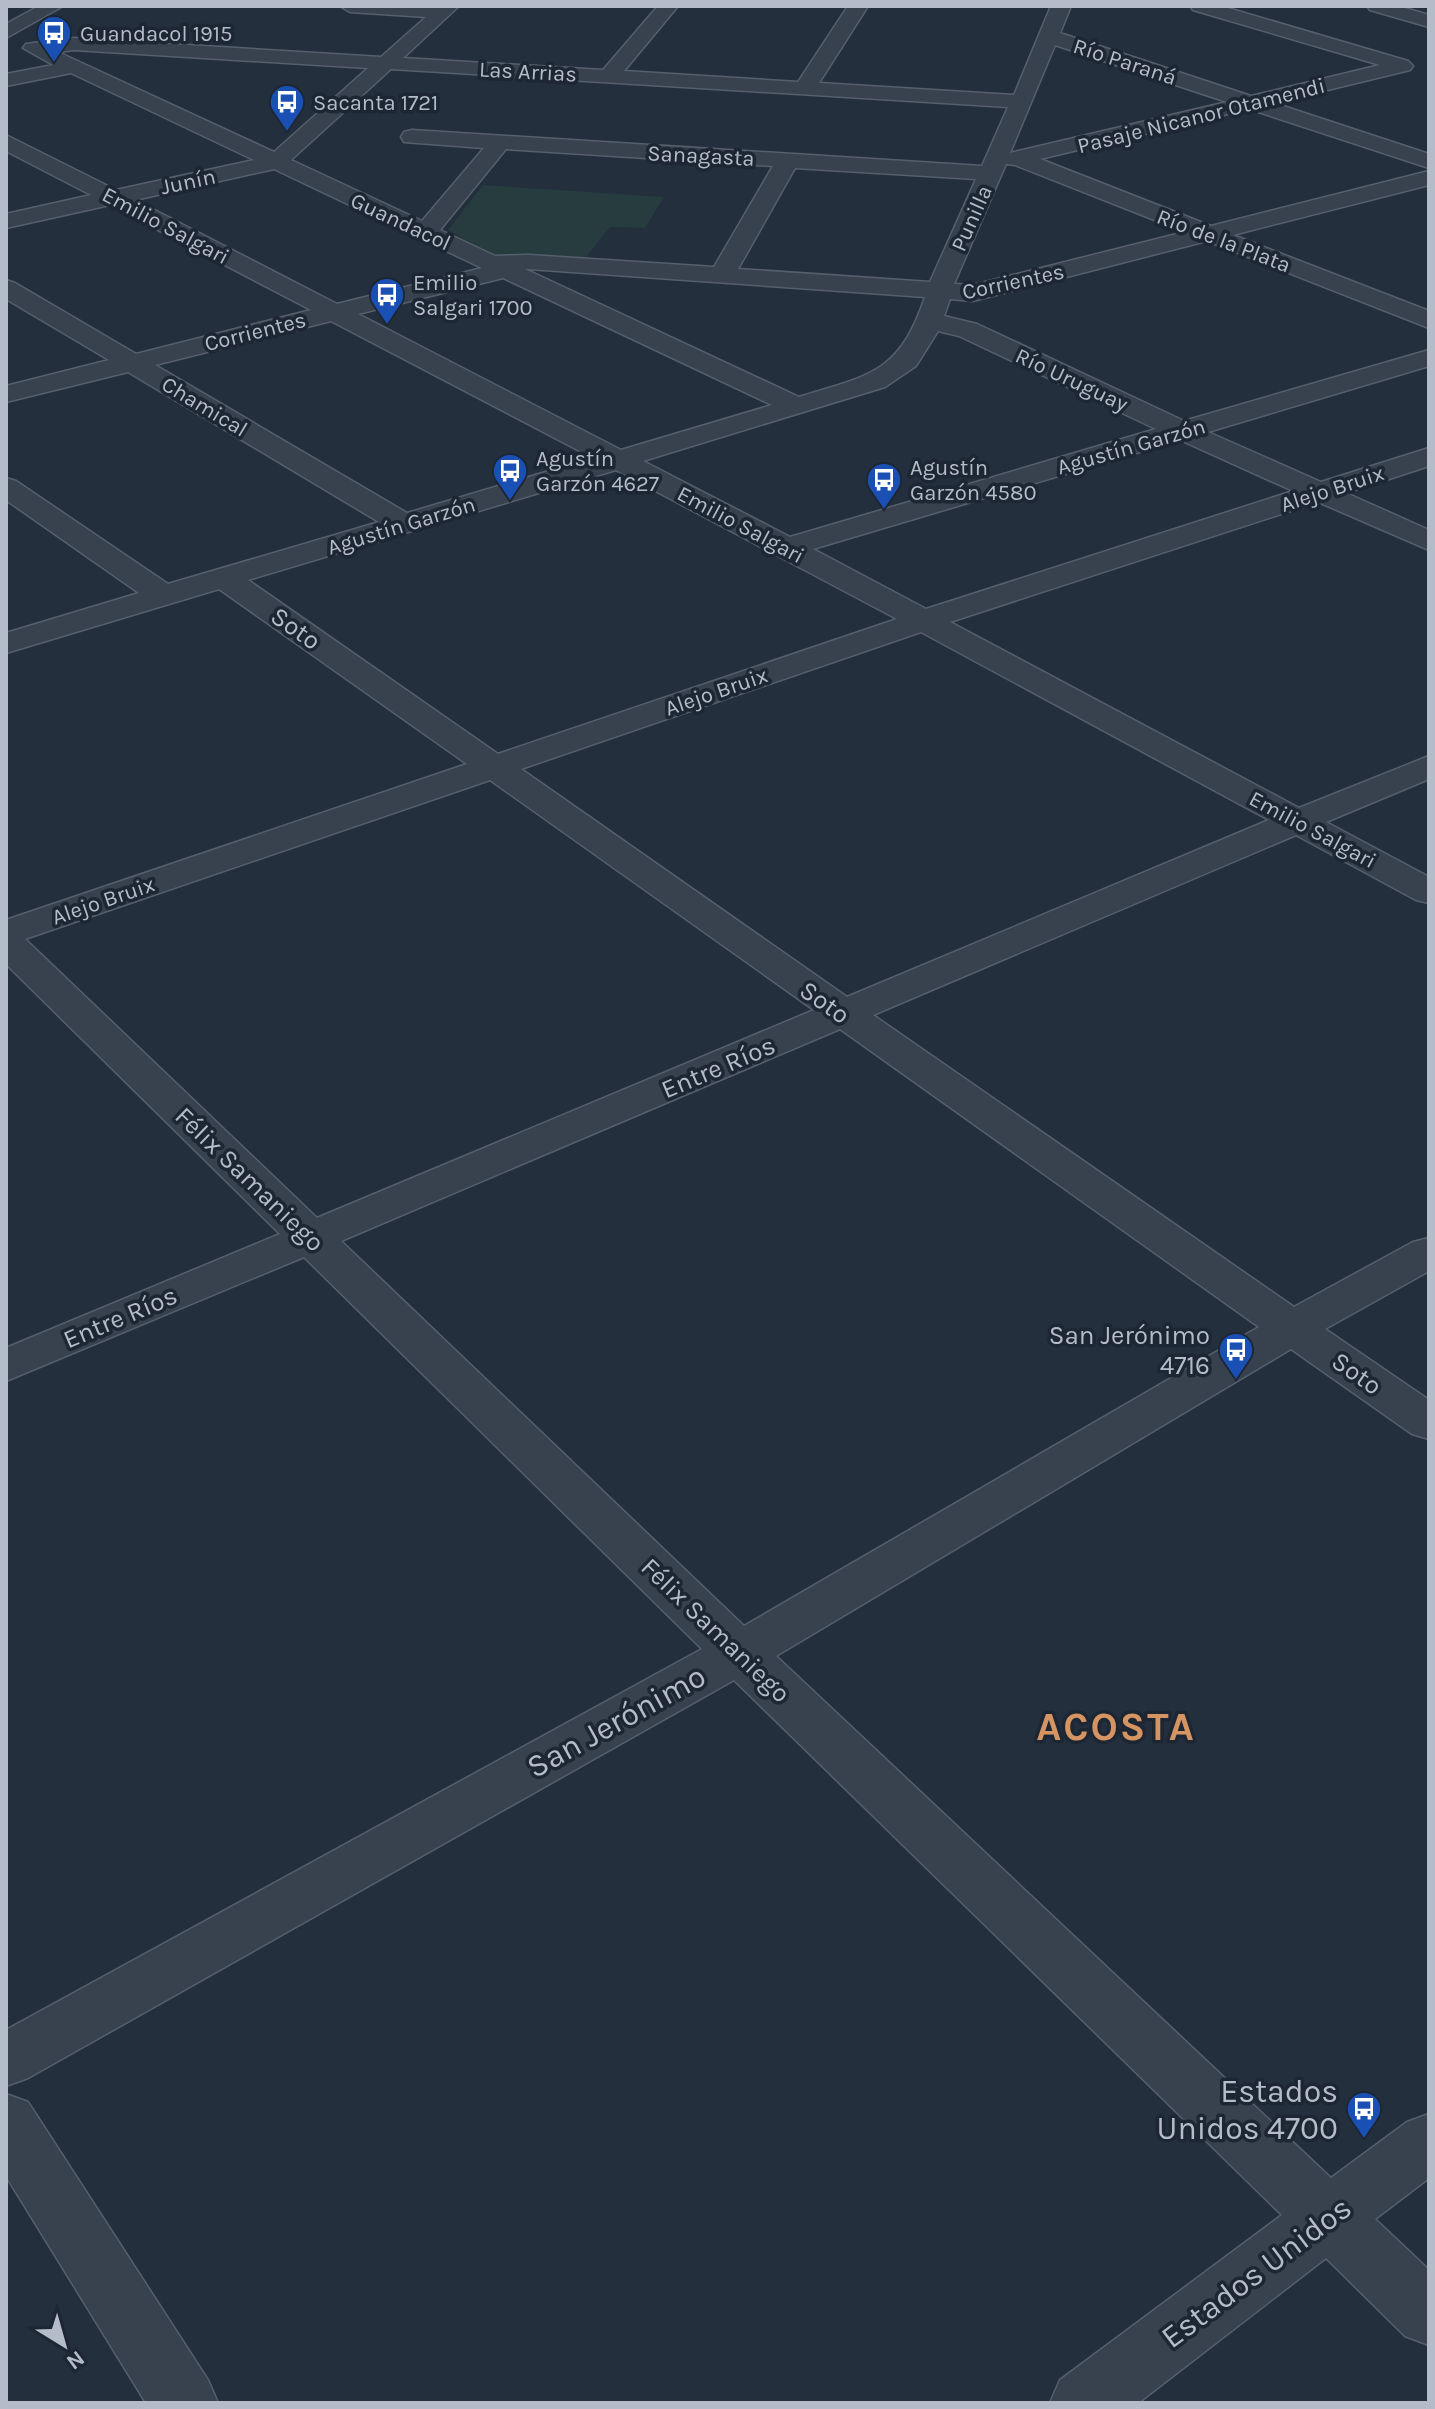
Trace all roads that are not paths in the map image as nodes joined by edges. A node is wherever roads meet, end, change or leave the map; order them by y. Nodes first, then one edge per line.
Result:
1 (53, 6) edge
2 (350, 6) edge
3 (668, 6) edge
4 (858, 6) edge
5 (1061, 6) edge
6 (1200, 6) edge
7 (1377, 6) edge
8 (446, 9) edge
9 (1427, 19) edge
10 (6, 34) edge
11 (1048, 36) junction
12 (33, 48) junction
13 (387, 63) junction
14 (1403, 66) junction
15 (73, 67) junction
16 (1429, 73) edge
17 (609, 76) junction
18 (6, 80) edge
19 (805, 88) junction
20 (1023, 102) junction
21 (1252, 103) junction
22 (412, 137) dead end
23 (6, 142) edge
24 (500, 143) junction
25 (788, 160) junction
26 (1429, 161) edge
27 (276, 162) junction
28 (1003, 163) junction
29 (1429, 178) edge
30 (113, 198) junction
31 (6, 221) edge
32 (425, 232) junction
33 (1207, 234) junction
34 (497, 266) junction
35 (722, 275) junction
36 (6, 288) edge
37 (938, 291) junction
38 (332, 312) junction
39 (1429, 320) edge
40 (931, 321) junction
41 (1429, 358) edge
42 (132, 362) junction
43 (6, 394) edge
44 (796, 406) junction
45 (1182, 431) junction
46 (1429, 457) edge
47 (618, 460) junction
48 (6, 487) edge
49 (1321, 492) junction
50 (404, 524) junction
51 (1429, 541) edge
52 (787, 547) junction
53 (224, 578) junction
54 (164, 596) junction
55 (921, 621) junction
56 (6, 643) edge
57 (495, 766) junction
58 (1429, 766) edge
59 (1296, 820) junction
60 (1429, 892) edge
61 (6, 933) edge
62 (6, 942) edge
63 (842, 1015) junction
64 (311, 1237) junction
65 (1429, 1252) edge
66 (1292, 1328) junction
67 (6, 1366) edge
68 (1429, 1423) edge
69 (739, 1653) junction
70 (6, 2060) edge
71 (6, 2121) edge
72 (1429, 2141) edge
73 (1329, 2217) junction
74 (1429, 2314) edge
75 (184, 2403) edge
76 (1084, 2403) edge

1 - 10 street
2 - 8 street
3 - 17 street
4 - 19 street
5 - 11 street, Punilla
6 - 14 street
7 - 9 street
8 - 13 street
10 - 12 street, Guandacol
11 - 20 street, Punilla
11 - 21 street, Río Paraná
12 - 13 street, Las Arrias
12 - 15 street, Guandacol
13 - 17 street, Las Arrias
13 - 27 street
14 - 16 street
14 - 21 street, Pasaje Nicanor Otamendi
15 - 18 street
15 - 27 street, Guandacol
17 - 19 street, Las Arrias
19 - 20 street, Las Arrias
20 - 28 street, Punilla
21 - 26 street, Río Paraná
21 - 28 street, Pasaje Nicanor Otamendi
22 - 24 street, Sanagasta
23 - 30 street, Emilio Salgari
24 - 25 street, Sanagasta
24 - 32 street
25 - 28 street, Sanagasta
25 - 35 street
27 - 30 street, Junín
27 - 32 street, Guandacol
28 - 33 street, Río de la Plata
28 - 37 street, Punilla
29 - 33 street, Corrientes
30 - 31 street, Junín
30 - 38 street, Emilio Salgari
32 - 34 street, Guandacol
33 - 37 street, Corrientes
33 - 39 street, Río de la Plata
34 - 35 street, Corrientes
34 - 38 street, Corrientes
34 - 44 street, Guandacol
35 - 37 street, Corrientes
36 - 42 street, Chamical
37 - 40 street, Punilla
38 - 42 street, Corrientes
38 - 47 street, Emilio Salgari
40 - 44 street, Punilla
40 - 45 street, Río Uruguay
41 - 45 street, Agustín Garzón
42 - 43 street, Corrientes
42 - 50 street, Chamical
44 - 47 street, Agustín Garzón
45 - 49 street, Río Uruguay
45 - 52 street, Agustín Garzón
46 - 49 street, Alejo Bruix
47 - 50 street, Agustín Garzón
47 - 52 street, Emilio Salgari
48 - 54 street
49 - 51 street, Río Uruguay
49 - 55 street, Alejo Bruix
50 - 53 street, Agustín Garzón
52 - 55 street, Emilio Salgari
53 - 54 street, Agustín Garzón
53 - 57 street, Soto
54 - 56 street, Agustín Garzón
55 - 57 street, Alejo Bruix
55 - 59 street, Emilio Salgari
57 - 61 street, Alejo Bruix
57 - 63 street, Soto
58 - 59 street, Entre Ríos
59 - 60 street, Emilio Salgari
59 - 63 street, Entre Ríos
62 - 64 street, Félix Samaniego
63 - 64 street, Entre Ríos
63 - 66 street, Soto
64 - 67 street, Entre Ríos
64 - 69 street, Félix Samaniego
65 - 66 street, San Jerónimo
66 - 68 street, Soto
66 - 69 street, San Jerónimo
69 - 70 street, San Jerónimo
69 - 73 street, Félix Samaniego
71 - 75 street
72 - 73 street, Estados Unidos
73 - 74 street, Félix Samaniego
73 - 76 street, Estados Unidos

